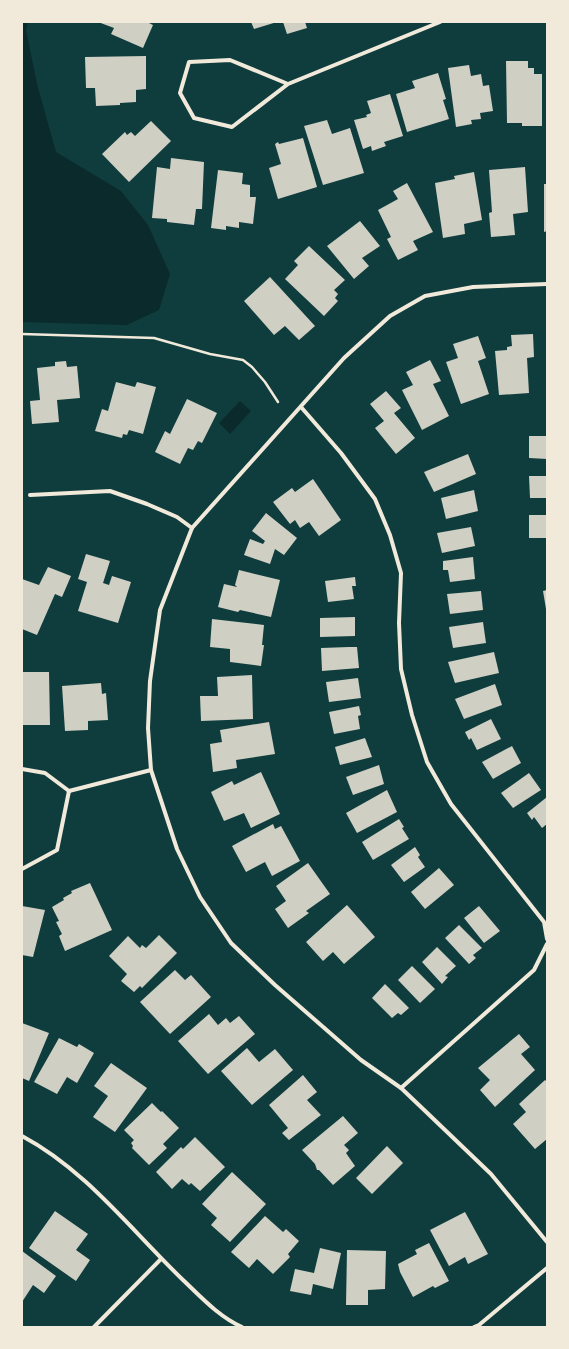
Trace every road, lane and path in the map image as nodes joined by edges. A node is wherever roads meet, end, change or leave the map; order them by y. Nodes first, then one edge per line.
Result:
1 (440, 22) edge
2 (288, 84) junction
3 (547, 284) edge
4 (22, 334) edge
5 (278, 402) dead end
6 (301, 408) junction
7 (30, 495) dead end
8 (192, 528) junction
9 (22, 768) edge
10 (150, 770) junction
11 (69, 791) junction
12 (22, 869) edge
13 (547, 939) edge
14 (547, 944) edge
15 (401, 1088) junction
16 (22, 1136) edge
17 (547, 1242) edge
18 (161, 1259) junction
19 (547, 1268) edge
20 (94, 1327) edge
21 (242, 1327) edge
22 (474, 1327) edge

1 - 2 street
2 - 2 street
3 - 6 street
4 - 5 path
6 - 8 street
6 - 13 street
7 - 8 street
8 - 10 street
9 - 11 street
10 - 11 street
10 - 15 street
11 - 12 street
14 - 15 street
15 - 17 street
16 - 18 street
18 - 20 street
18 - 21 street
19 - 22 street

